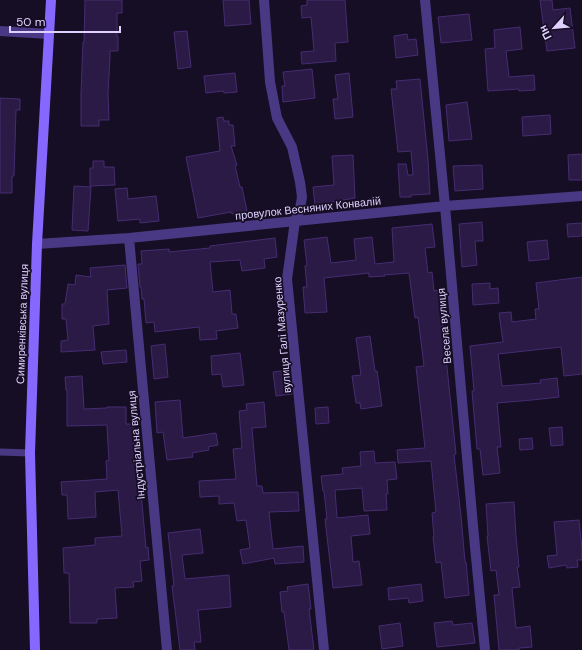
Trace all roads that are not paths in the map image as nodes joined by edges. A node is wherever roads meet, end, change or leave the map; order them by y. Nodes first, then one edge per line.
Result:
1 (51, 0) edge
2 (264, 0) edge
3 (424, 0) edge
4 (0, 31) edge
5 (49, 34) junction
6 (582, 196) edge
7 (446, 206) junction
8 (295, 221) junction
9 (129, 238) junction
10 (37, 244) junction
11 (0, 452) edge
12 (30, 453) junction
13 (35, 650) edge
14 (167, 650) edge
15 (324, 650) edge
16 (485, 650) edge

1 - 5 main road, Симиренківська вулиця
2 - 8 street, вулиця Галі Мазуренко
3 - 7 street, Весела вулиця
4 - 5 street
5 - 10 main road, Симиренківська вулиця
6 - 7 street, провулок Весняних Конвалій
7 - 8 street, провулок Весняних Конвалій
7 - 16 street, Весела вулиця
8 - 9 street, провулок Весняних Конвалій
8 - 15 street, вулиця Галі Мазуренко
9 - 10 street, провулок Весняних Конвалій
9 - 14 street, Індустріальна вулиця
10 - 12 main road, Симиренківська вулиця
11 - 12 lane
12 - 13 main road, Симиренківська вулиця

